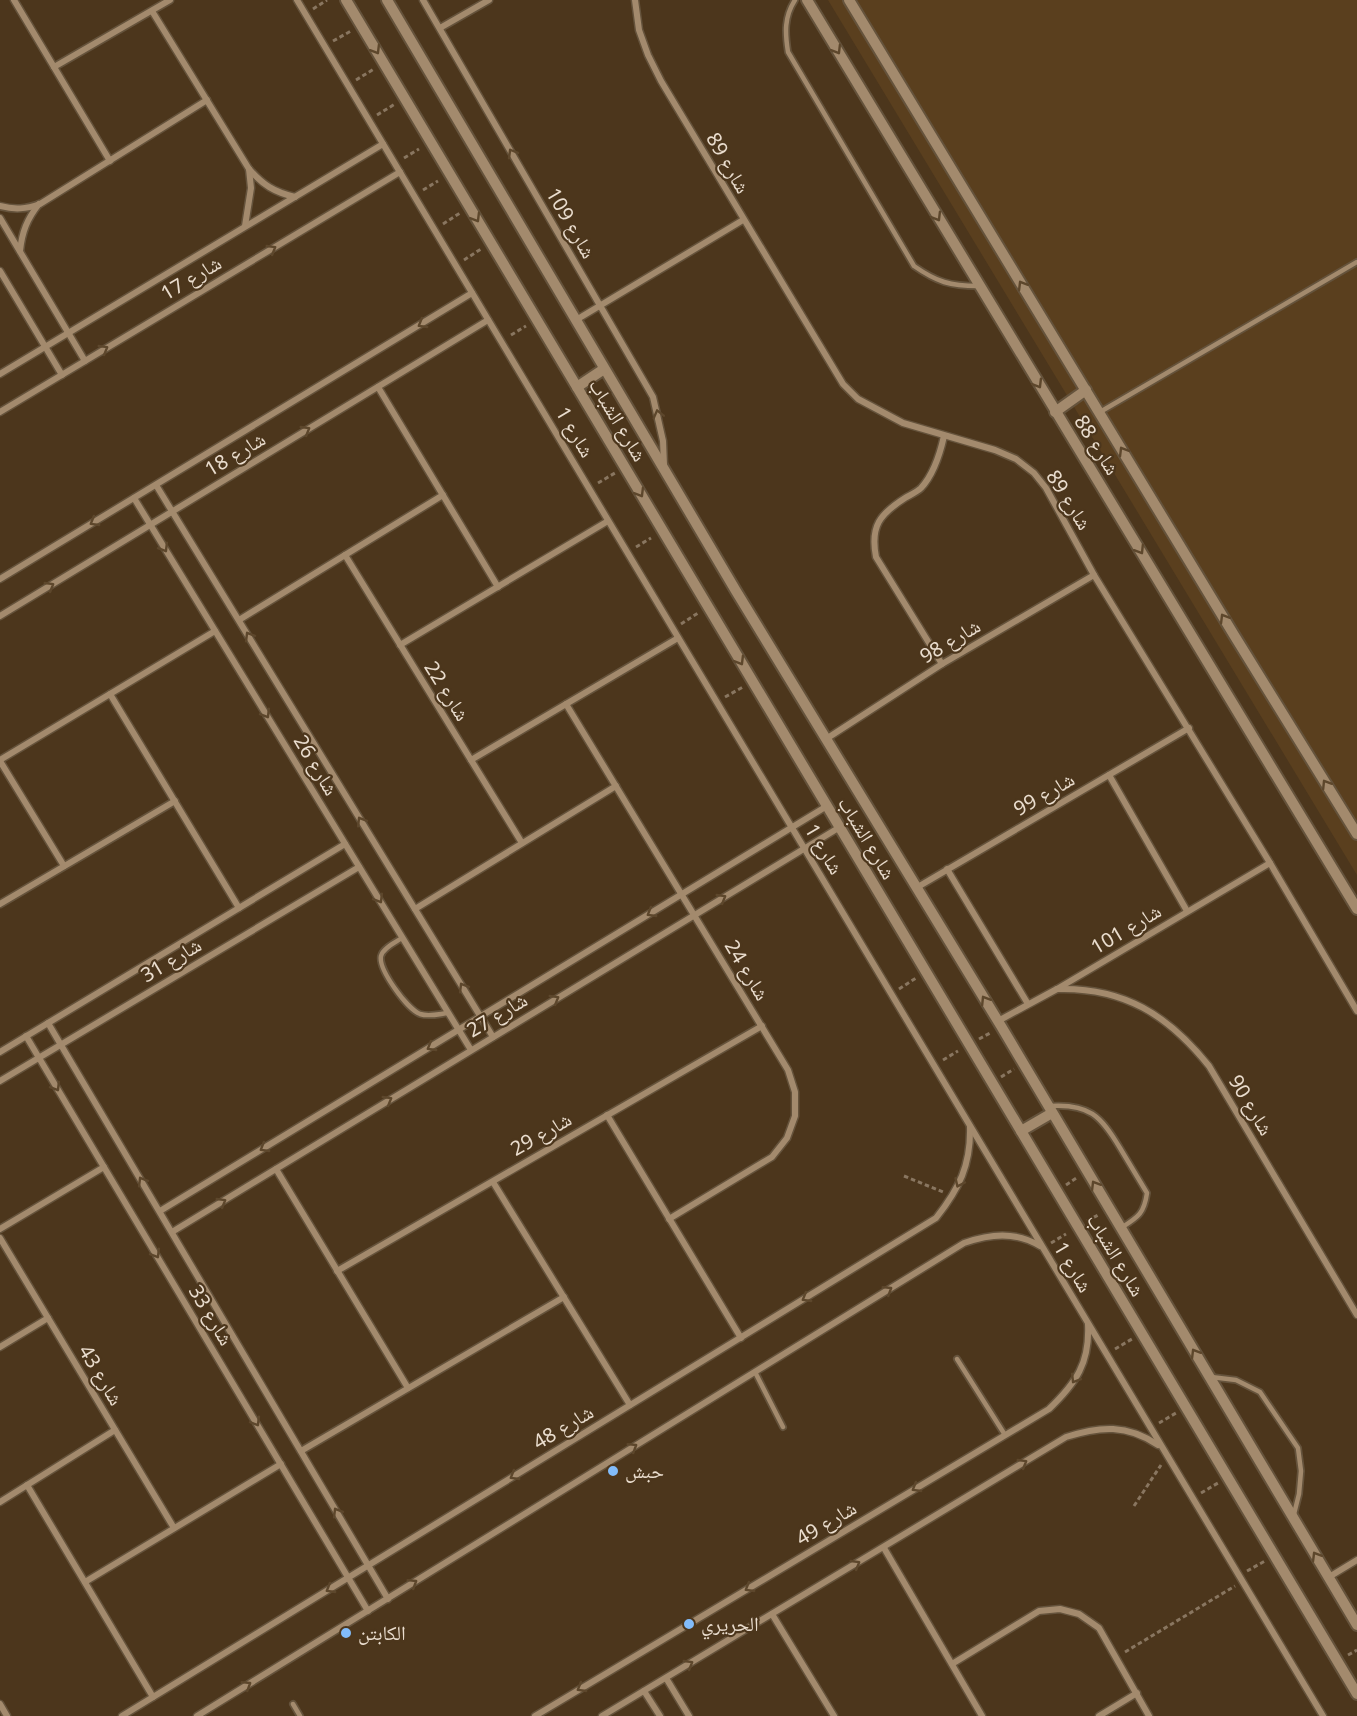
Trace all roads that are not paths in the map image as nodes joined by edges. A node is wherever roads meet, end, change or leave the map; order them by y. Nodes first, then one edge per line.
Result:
1 (14, 0) edge
2 (170, 0) edge
3 (297, 0) edge
4 (346, 0) edge
5 (387, 0) edge
6 (423, 0) edge
7 (489, 0) edge
8 (635, 0) edge
9 (795, 0) edge
10 (807, 0) edge
11 (849, 0) edge
12 (152, 11) junction
13 (440, 28) junction
14 (54, 68) junction
15 (207, 100) junction
16 (383, 144) junction
17 (110, 161) junction
18 (249, 169) junction
19 (400, 172) junction
20 (294, 197) junction
21 (40, 204) junction
22 (0, 206) edge
23 (0, 218) edge
24 (743, 220) junction
25 (245, 226) junction
26 (20, 251) junction
27 (1357, 262) edge
28 (0, 271) edge
29 (978, 286) junction
30 (472, 293) junction
31 (600, 305) junction
32 (488, 320) junction
33 (576, 320) junction
34 (69, 333) junction
35 (45, 347) junction
36 (85, 361) junction
37 (604, 369) junction
38 (0, 374) edge
39 (62, 375) junction
40 (378, 387) junction
41 (577, 387) junction
42 (1086, 390) junction
43 (0, 412) edge
44 (1055, 412) junction
45 (1099, 412) junction
46 (944, 436) junction
47 (665, 472) junction
48 (156, 484) junction
49 (443, 495) junction
50 (134, 498) junction
51 (172, 512) junction
52 (608, 521) junction
53 (150, 525) junction
54 (345, 555) junction
55 (1094, 575) junction
56 (0, 579) edge
57 (498, 587) junction
58 (0, 616) edge
59 (239, 620) junction
60 (215, 631) junction
61 (678, 638) junction
62 (400, 645) junction
63 (942, 664) junction
64 (110, 694) junction
65 (566, 704) junction
66 (1189, 729) junction
67 (826, 739) junction
68 (471, 760) junction
69 (0, 761) edge
70 (1109, 776) junction
71 (616, 786) junction
72 (175, 801) junction
73 (827, 806) junction
74 (792, 827) junction
75 (840, 827) junction
76 (1357, 834) edge
77 (522, 843) junction
78 (345, 844) junction
79 (804, 849) junction
80 (1270, 863) junction
81 (64, 866) junction
82 (359, 867) junction
83 (947, 869) junction
84 (916, 888) junction
85 (682, 894) junction
86 (0, 904) edge
87 (239, 908) junction
88 (415, 909) junction
89 (1357, 909) edge
90 (1187, 911) junction
91 (695, 915) junction
92 (402, 938) junction
93 (1057, 989) junction
94 (1029, 1004) junction
95 (1357, 1011) edge
96 (448, 1013) junction
97 (480, 1016) junction
98 (998, 1021) junction
99 (48, 1023) junction
100 (762, 1026) junction
101 (459, 1030) junction
102 (26, 1036) junction
103 (493, 1037) junction
104 (61, 1045) junction
105 (471, 1050) junction
106 (0, 1052) edge
107 (39, 1058) junction
108 (0, 1081) edge
109 (1050, 1109) junction
110 (608, 1115) junction
111 (970, 1126) junction
112 (1021, 1131) junction
113 (104, 1167) junction
114 (276, 1169) junction
115 (493, 1182) junction
116 (160, 1211) junction
117 (669, 1219) junction
118 (1121, 1228) junction
119 (0, 1229) edge
120 (172, 1232) junction
121 (0, 1238) edge
122 (1043, 1248) junction
123 (337, 1271) junction
124 (564, 1297) junction
125 (1357, 1300) edge
126 (1350, 1304) junction
127 (1357, 1315) edge
128 (48, 1318) junction
129 (1088, 1323) junction
130 (741, 1338) junction
131 (0, 1347) edge
132 (957, 1359) dead end
133 (755, 1372) junction
134 (1210, 1377) junction
135 (408, 1388) junction
136 (630, 1405) junction
137 (783, 1427) dead end
138 (115, 1430) junction
139 (1005, 1435) junction
140 (1162, 1447) junction
141 (301, 1451) junction
142 (281, 1464) junction
143 (27, 1485) junction
144 (0, 1502) edge
145 (1293, 1517) junction
146 (174, 1528) junction
147 (884, 1548) junction
148 (1357, 1560) edge
149 (368, 1565) junction
150 (348, 1577) junction
151 (1329, 1577) junction
152 (85, 1582) junction
153 (388, 1599) junction
154 (368, 1611) junction
155 (772, 1614) junction
156 (1357, 1624) edge
157 (951, 1664) junction
158 (666, 1678) junction
159 (645, 1691) junction
160 (1137, 1694) junction
161 (1357, 1694) edge
162 (153, 1697) junction
163 (0, 1704) edge
164 (293, 1704) dead end
165 (7, 1716) edge
166 (122, 1716) edge
167 (197, 1716) edge
168 (300, 1716) edge
169 (535, 1716) edge
170 (602, 1716) edge
171 (660, 1716) edge
172 (689, 1716) edge
173 (834, 1716) edge
174 (982, 1716) edge
175 (1099, 1716) edge
176 (1149, 1716) edge
177 (1323, 1716) edge

1 - 14 street
2 - 12 street
3 - 16 street, شارع 1
4 -> 41 street, شارع الشباب
5 - 33 street, شارع الشباب
6 - 13 street, شارع 109
7 - 13 street
8 - 24 street, شارع 89
9 - 29 lane
10 -> 29 street, شارع 88
42 -> 11 street, شارع 88
12 - 14 street
12 - 15 street
31 -> 13 street, شارع 109
14 - 17 street
15 - 17 street
15 - 18 street
16 - 19 street, شارع 1
16 - 20 street, شارع 17
17 - 21 street
18 - 20 street
18 - 25 street
19 - 30 street, شارع 1
36 -> 19 street, شارع 17
20 - 25 street, شارع 17
21 - 22 street
21 - 26 street
23 - 26 street
24 - 31 street
24 - 46 street, شارع 89
25 - 34 street, شارع 17
26 - 34 street
27 - 45 lane
28 - 35 street
29 -> 44 street, شارع 88
30 - 32 street, شارع 1
30 -> 48 street, شارع 18
31 - 33 street
47 -> 31 street, شارع 109
32 - 40 street, شارع 18
32 - 52 street, شارع 1
33 - 37 street, شارع الشباب
34 - 35 street, شارع 17
34 - 36 street
35 - 38 street, شارع 17
35 - 39 street
36 - 39 street, شارع 17
37 - 41 street
37 - 47 street, شارع الشباب
39 - 43 street, شارع 17
40 - 49 street
51 -> 40 street, شارع 18
41 -> 73 street, شارع الشباب
42 - 44 street
42 - 45 street, شارع 88
44 -> 89 street, شارع 88
76 -> 45 street, شارع 88
46 - 55 street, شارع 89
46 - 63 street
47 - 67 street, شارع الشباب
48 - 50 street, شارع 18
48 - 51 street, شارع 26
49 - 54 street
49 - 57 street
50 - 53 street, شارع 26
50 -> 56 street, شارع 18
51 - 53 street, شارع 18
51 - 59 street, شارع 26
52 - 57 street
52 - 61 street, شارع 1
58 -> 53 street, شارع 18
53 -> 60 street, شارع 26
54 - 59 street
54 - 62 street, شارع 22
55 - 63 street, شارع 98
55 - 66 street, شارع 89
57 - 62 street
88 -> 59 street, شارع 26
60 - 64 street
60 -> 78 street, شارع 26
61 - 65 street
61 - 74 street, شارع 1
62 - 68 street, شارع 22
63 - 67 street, شارع 98
64 - 69 street
64 - 72 street
65 - 68 street
65 - 71 street, شارع 24
66 - 70 street, شارع 99
66 - 80 street, شارع 89
67 - 84 street, شارع الشباب
68 - 77 street, شارع 22
69 - 81 street
70 - 83 street, شارع 99
70 - 90 street
71 - 77 street
71 - 85 street, شارع 24
72 - 81 street
72 - 87 street
73 - 74 street, شارع 27
73 - 75 street, شارع الشباب
74 - 79 street, شارع 1
74 - 85 street, شارع 27
75 - 79 street, شارع 27
75 - 112 street, شارع الشباب
77 - 88 street
78 - 82 street, شارع 26
78 - 87 street, شارع 31
91 -> 79 street, شارع 27
79 - 111 street, شارع 1
80 - 90 street, شارع 101
80 - 95 street, شارع 89
81 - 86 street
82 -> 92 street, شارع 26
82 - 104 street, شارع 31
83 - 84 street, شارع 99
83 - 94 street
98 -> 84 street, شارع الشباب
85 - 91 street, شارع 24
85 -> 97 street, شارع 27
87 - 99 street, شارع 31
97 -> 88 street, شارع 26
90 - 93 street, شارع 101
91 - 100 street, شارع 24
103 -> 91 street, شارع 27
92 - 96 street, شارع 26
92 - 96 lane
93 - 94 street, شارع 101
93 - 126 street, شارع 90
94 - 98 street, شارع 101
96 - 101 street, شارع 26
97 - 101 street, شارع 27
97 - 103 street, شارع 26
98 - 109 street, شارع الشباب
99 - 102 street, شارع 31
99 - 104 street, شارع 33
100 - 110 street, شارع 29
100 - 117 street, شارع 24
101 - 105 street, شارع 26
101 -> 116 street, شارع 27
102 - 106 street, شارع 31
102 - 107 street, شارع 33
103 - 105 street, شارع 27
104 - 107 street, شارع 31
116 -> 104 street, شارع 33
114 -> 105 street, شارع 27
107 - 108 street, شارع 31
107 -> 113 street, شارع 33
109 - 112 street
118 -> 109 street, شارع الشباب
109 - 118 lane
110 - 115 street, شارع 29
110 - 117 street
111 - 122 street, شارع 1
111 -> 130 street, شارع 48
112 - 161 street, شارع الشباب
113 - 119 street
113 -> 142 street, شارع 33
120 -> 114 street, شارع 27
114 - 123 street
115 - 123 street, شارع 29
115 - 124 street
116 - 120 street, شارع 33
117 - 130 street
134 -> 118 street, شارع الشباب
120 - 141 street, شارع 33
121 - 128 street, شارع 43
122 - 129 street, شارع 1
133 -> 122 street
123 - 135 street
124 - 135 street
124 - 136 street
125 - 126 street
126 - 127 street, شارع 90
128 - 131 street
128 - 138 street, شارع 43
129 -> 139 street, شارع 49
129 - 140 street, شارع 1
130 - 136 street, شارع 48
132 - 139 lane
133 - 137 lane
153 -> 133 street
134 - 145 street, شارع الشباب
134 - 145 lane
135 - 141 street
136 -> 149 street, شارع 48
138 - 143 street
138 - 146 street, شارع 43
139 -> 169 street, شارع 49
147 -> 140 street
140 - 177 street, شارع 1
149 -> 141 street, شارع 33
142 - 146 street
142 - 150 street, شارع 33
143 - 144 street
143 - 152 street
151 -> 145 street, شارع الشباب
146 - 152 street
155 -> 147 street
147 - 157 street
148 - 151 street
149 - 150 street, شارع 48
149 - 153 street, شارع 33
150 - 154 street, شارع 33
150 -> 162 street, شارع 48
151 - 156 street, شارع الشباب
152 - 162 street
153 - 154 street
167 -> 154 street
158 -> 155 street
155 - 173 street
157 - 160 street
157 - 174 street
158 - 159 street
158 - 172 street
159 - 170 street
159 - 171 street
160 - 175 street
160 - 176 street
162 - 166 street, شارع 48
163 - 165 street
164 - 168 lane

